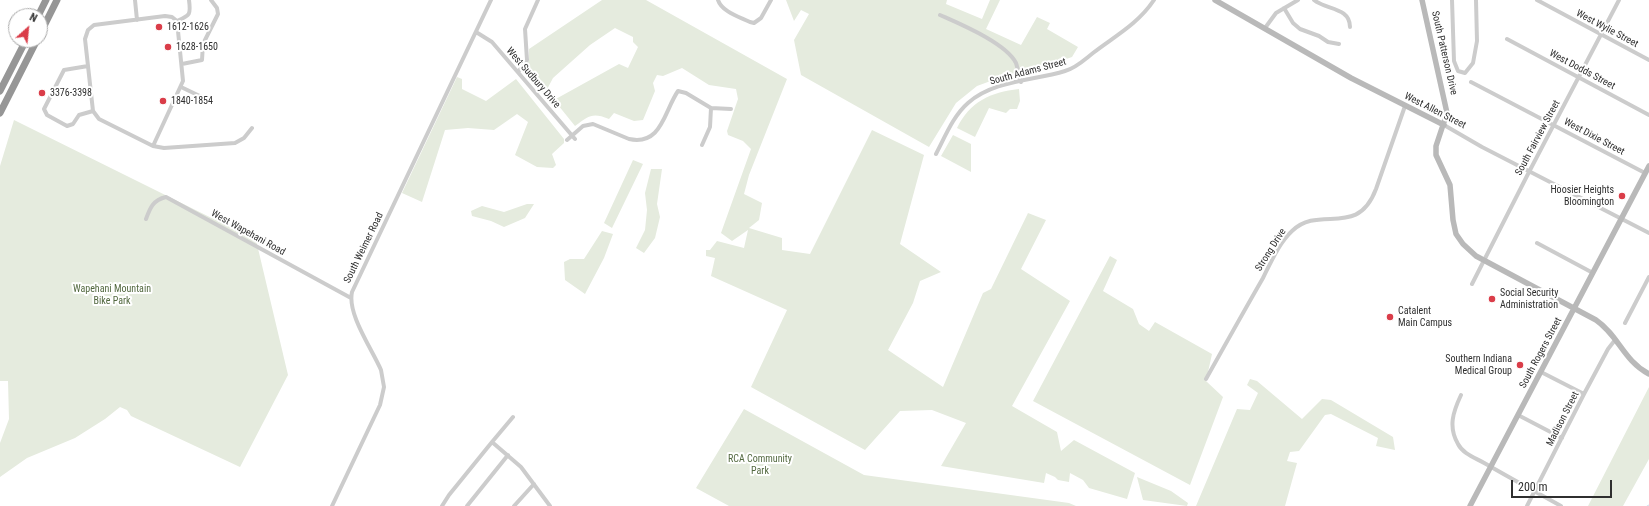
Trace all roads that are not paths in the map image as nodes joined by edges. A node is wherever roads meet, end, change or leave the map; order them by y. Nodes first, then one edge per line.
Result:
1 (57, 0) edge
2 (135, 0) edge
3 (189, 0) edge
4 (210, 0) edge
5 (491, 0) edge
6 (538, 0) edge
7 (718, 0) edge
8 (771, 0) edge
9 (1154, 0) edge
10 (1215, 0) edge
11 (1298, 0) edge
12 (1314, 0) edge
13 (1422, 0) edge
14 (1452, 0) edge
15 (1476, 0) edge
16 (1537, 0) edge
17 (1619, 0) edge
18 (1284, 8) junction
19 (940, 15) dead end
20 (48, 18) edge
21 (137, 20) junction
22 (177, 21) junction
23 (1350, 27) dead end
24 (1266, 28) junction
25 (476, 32) junction
26 (1601, 35) junction
27 (1507, 39) dead end
28 (1339, 44) dead end
29 (22, 48) edge
30 (33, 48) edge
31 (1649, 60) edge
32 (182, 64) junction
33 (88, 66) junction
34 (518, 72) junction
35 (1579, 78) junction
36 (1021, 82) junction
37 (1471, 82) dead end
38 (181, 87) junction
39 (0, 91) edge
40 (206, 99) dead end
41 (1405, 106) junction
42 (711, 108) junction
43 (731, 109) dead end
44 (94, 111) junction
45 (0, 113) edge
46 (1649, 115) edge
47 (1554, 124) junction
48 (1444, 125) junction
49 (252, 128) dead end
50 (573, 137) junction
51 (567, 140) dead end
52 (702, 145) dead end
53 (153, 146) junction
54 (936, 154) dead end
55 (1649, 166) edge
56 (1529, 172) junction
57 (1645, 173) junction
58 (146, 219) dead end
59 (1621, 220) junction
60 (1649, 233) edge
61 (1537, 243) dead end
62 (1484, 261) junction
63 (1593, 272) junction
64 (1649, 277) edge
65 (1472, 284) dead end
66 (351, 298) junction
67 (1575, 309) junction
68 (1625, 323) dead end
69 (1615, 340) junction
70 (1541, 372) junction
71 (1649, 374) edge
72 (1206, 379) dead end
73 (1584, 394) junction
74 (1461, 395) dead end
75 (1518, 415) junction
76 (514, 417) dead end
77 (1562, 438) junction
78 (492, 442) junction
79 (508, 455) junction
80 (1490, 467) junction
81 (534, 484) junction
82 (1534, 491) junction
83 (332, 506) edge
84 (442, 506) edge
85 (467, 506) edge
86 (514, 506) edge
87 (550, 506) edge
88 (1470, 506) edge
89 (1527, 506) edge
90 (1561, 506) edge

1 - 20 highway
2 - 21 street
3 - 22 street
4 - 32 street
5 - 25 street, South Weimer Road
6 - 34 street
7 - 8 street
9 - 36 street, South Adams Street
10 - 24 street, West Allen Street
11 - 18 street
12 - 23 street
13 - 48 street, South Patterson Drive
14 - 15 street
16 - 26 street, West Wylie Street
17 - 26 street, South Fairview Street
18 - 24 street
18 - 28 street
19 - 36 street
21 - 22 street
21 - 33 street
22 - 32 street
24 - 41 street, West Allen Street
25 - 34 street, West Sudbury Drive
25 - 66 street, South Weimer Road
26 - 31 street, West Wylie Street
26 - 35 street, South Fairview Street
27 - 35 street, West Dodds Street
29 - 39 highway
30 - 45 highway
32 - 38 street
33 - 44 street
33 - 44 street
34 - 50 street, West Sudbury Drive
35 - 46 street, West Dodds Street
35 - 47 street, South Fairview Street
36 - 54 street, South Adams Street
37 - 47 street, West Dixie Street
38 - 40 street
38 - 53 street
41 - 48 street, West Allen Street
41 - 72 street, Strong Drive
42 - 43 street
42 - 50 street
42 - 52 street
44 - 53 street
47 - 56 street, South Fairview Street
47 - 57 street, West Dixie Street
48 - 56 street, West Allen Street
48 - 62 street, South Patterson Drive
49 - 53 street
50 - 51 street
55 - 57 street, South Rogers Street
56 - 59 street, West Allen Street
56 - 62 street, South Fairview Street
57 - 59 street, South Rogers Street
58 - 66 street, West Wapehani Road
59 - 60 street, West Allen Street
59 - 63 street, South Rogers Street
61 - 63 street
62 - 65 street, South Fairview Street
62 - 67 street, South Patterson Drive
63 - 67 street, South Rogers Street
64 - 68 street
66 - 83 street, South Weimer Road
67 - 69 street, South Patterson Drive
67 - 70 street, South Rogers Street
69 - 71 street, South Patterson Drive
69 - 73 street, Madison Street
70 - 73 street
70 - 75 street, South Rogers Street
73 - 77 street, Madison Street
74 - 80 street
75 - 77 street
75 - 80 street, South Rogers Street
76 - 78 street
77 - 82 street, Madison Street
78 - 79 street
78 - 84 street
79 - 81 street
79 - 85 street
80 - 82 street
80 - 88 street, South Rogers Street
81 - 86 street
81 - 87 street
82 - 89 street, Madison Street
82 - 90 street

